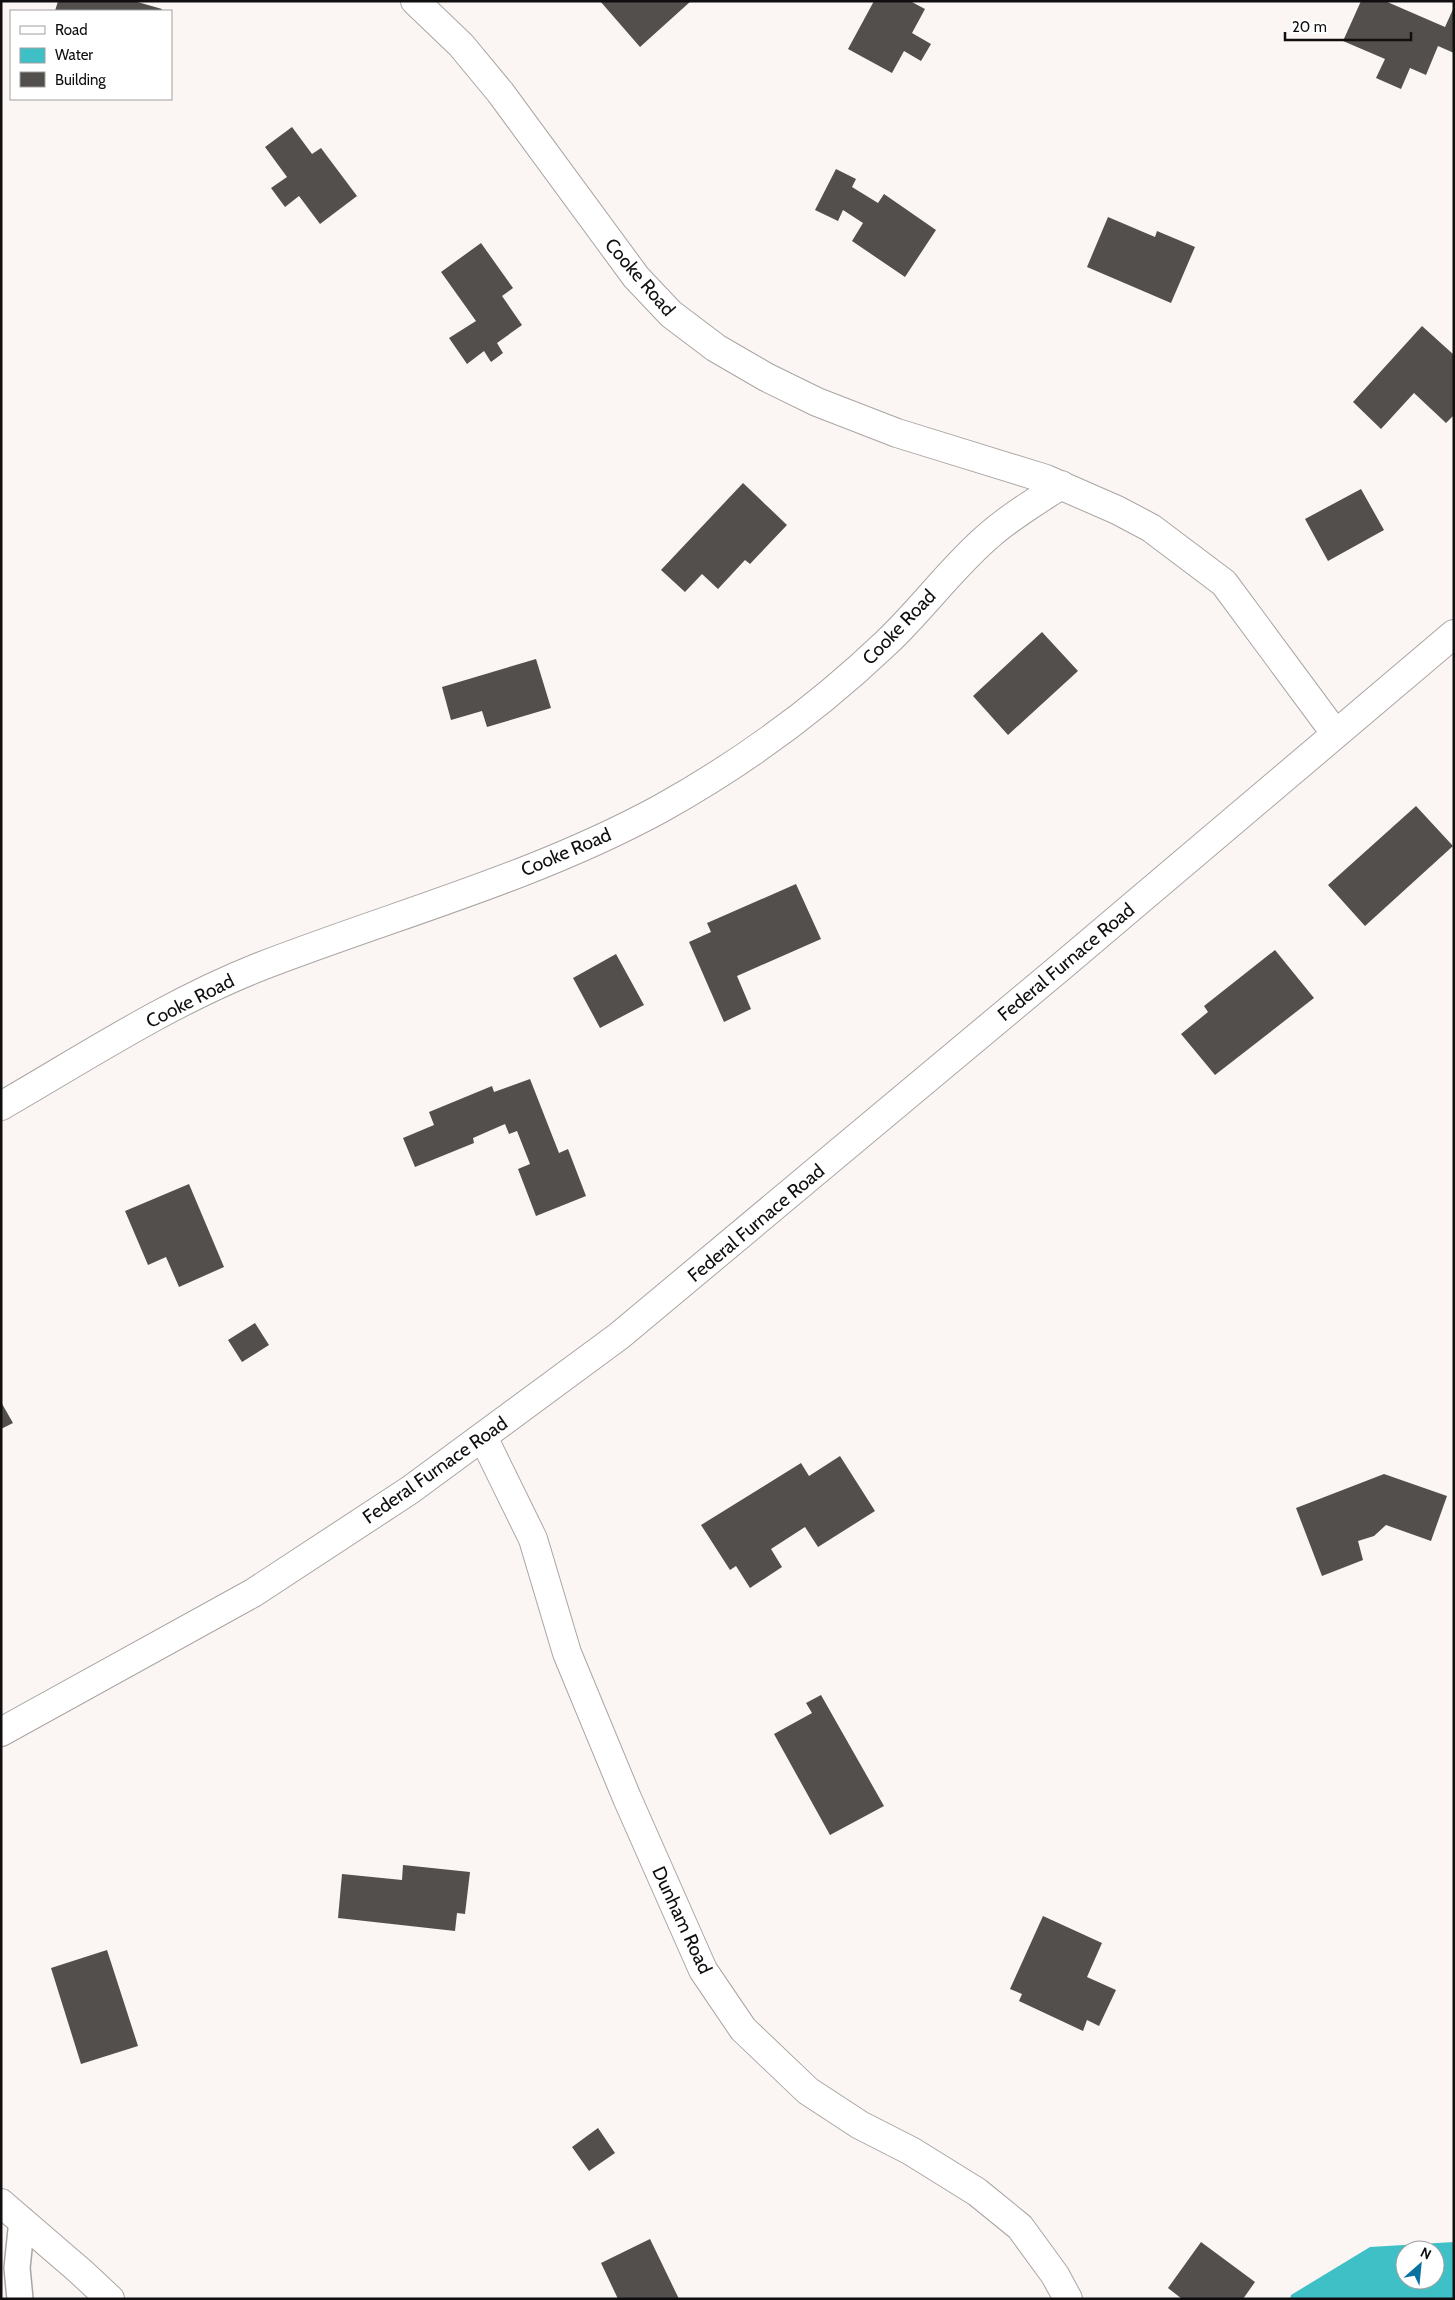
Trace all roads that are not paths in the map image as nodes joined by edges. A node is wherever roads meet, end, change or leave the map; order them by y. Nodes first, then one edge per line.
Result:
1 (414, 1) edge
2 (1061, 485) junction
3 (1454, 634) edge
4 (1335, 733) junction
5 (1, 1106) edge
6 (483, 1437) junction
7 (1, 1732) edge
8 (1, 2203) edge
9 (22, 2220) junction
10 (20, 2299) edge
11 (110, 2299) edge
12 (1068, 2299) edge

1 - 2 street, Cooke Road
2 - 4 street, Cooke Road
2 - 5 street, Cooke Road
3 - 4 street, Federal Furnace Road
4 - 6 street, Federal Furnace Road
6 - 7 street, Federal Furnace Road
6 - 12 street, Dunham Road
8 - 9 street
9 - 10 lane
9 - 11 street

